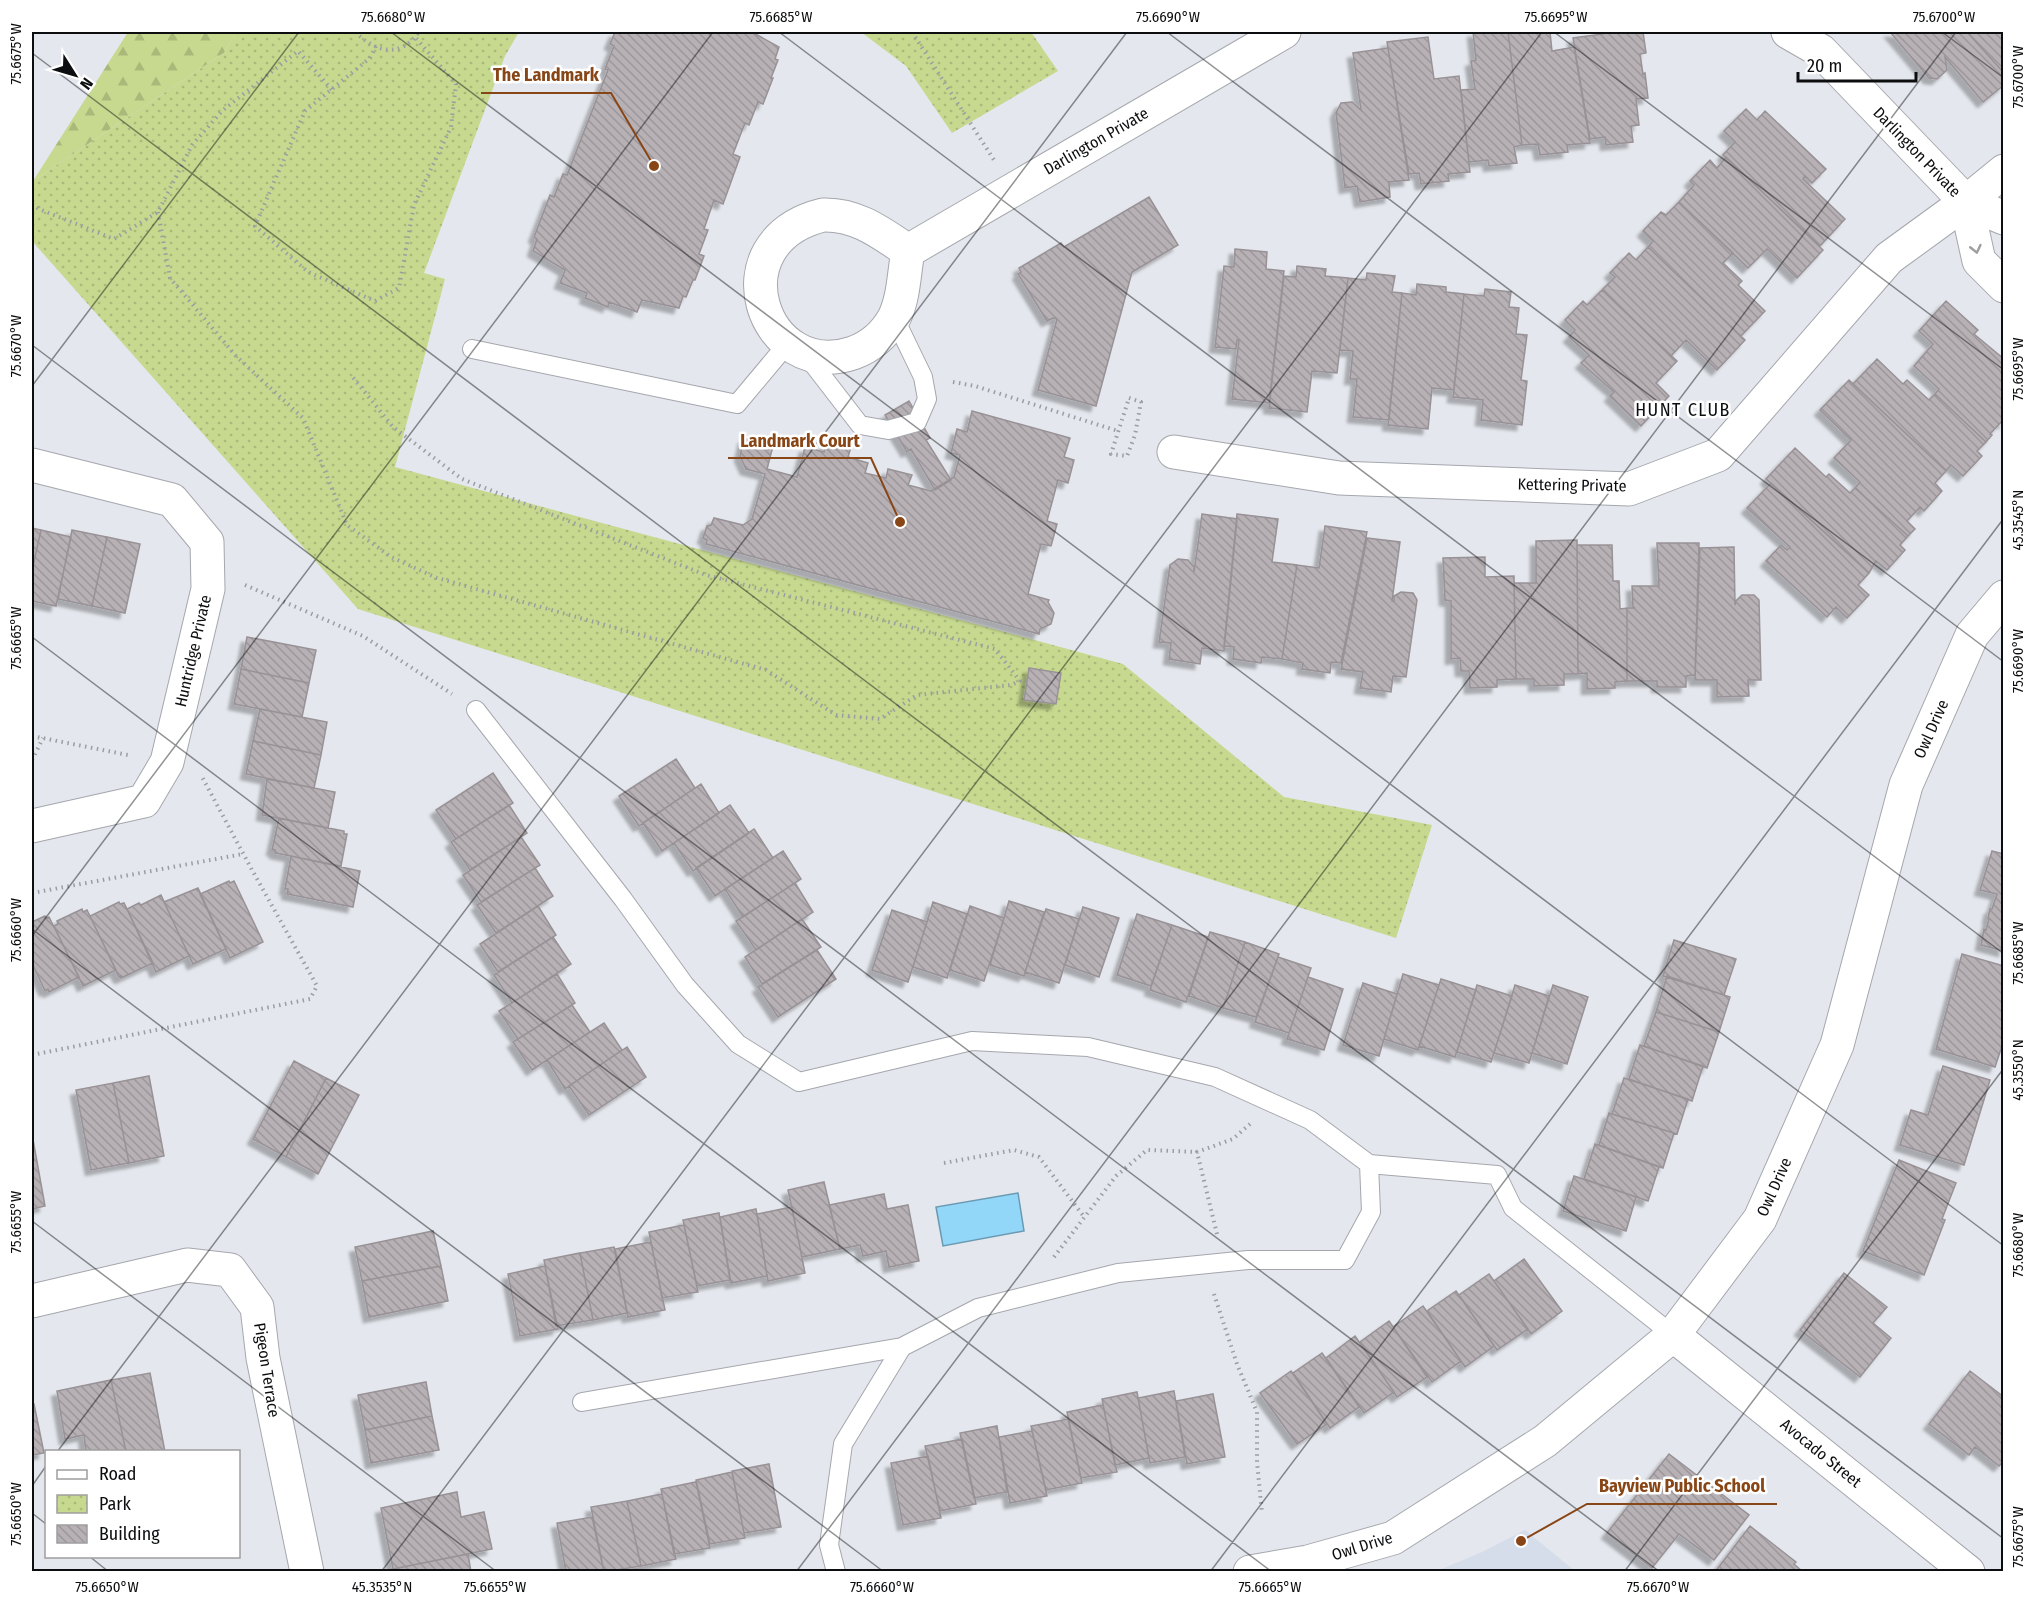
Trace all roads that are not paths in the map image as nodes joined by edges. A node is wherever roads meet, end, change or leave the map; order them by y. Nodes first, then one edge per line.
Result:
1 (1284, 32) edge
2 (1788, 32) edge
3 (2004, 171) edge
4 (1966, 202) junction
5 (2004, 218) edge
6 (908, 251) junction
7 (2004, 286) edge
8 (894, 317) junction
9 (795, 347) junction
10 (472, 349) dead end
11 (1174, 452) dead end
12 (32, 465) edge
13 (2004, 597) edge
14 (476, 710) road end
15 (32, 826) edge
16 (1369, 1164) junction
17 (32, 1302) edge
18 (1673, 1335) junction
19 (902, 1347) junction
20 (582, 1402) dead end
21 (307, 1572) edge
22 (836, 1572) edge
23 (1250, 1572) edge
24 (1968, 1572) edge

1 - 6 street, Darlington Private
2 - 4 street, Darlington Private
3 - 4 street, Kettering Private
4 - 5 street, Darlington Private
4 -> 7 street, Darlington Private
4 - 11 street, Kettering Private
6 - 8 street
6 - 9 street
8 - 9 street
8 - 9 lane
9 - 10 lane
12 - 15 street, Huntridge Private
13 - 18 street, Owl Drive
14 - 16 lane
16 - 18 lane
16 - 19 lane
17 - 21 street, Pigeon Terrace
18 - 23 street, Owl Drive
18 - 24 street, Avocado Street
19 - 20 lane
19 - 22 lane

